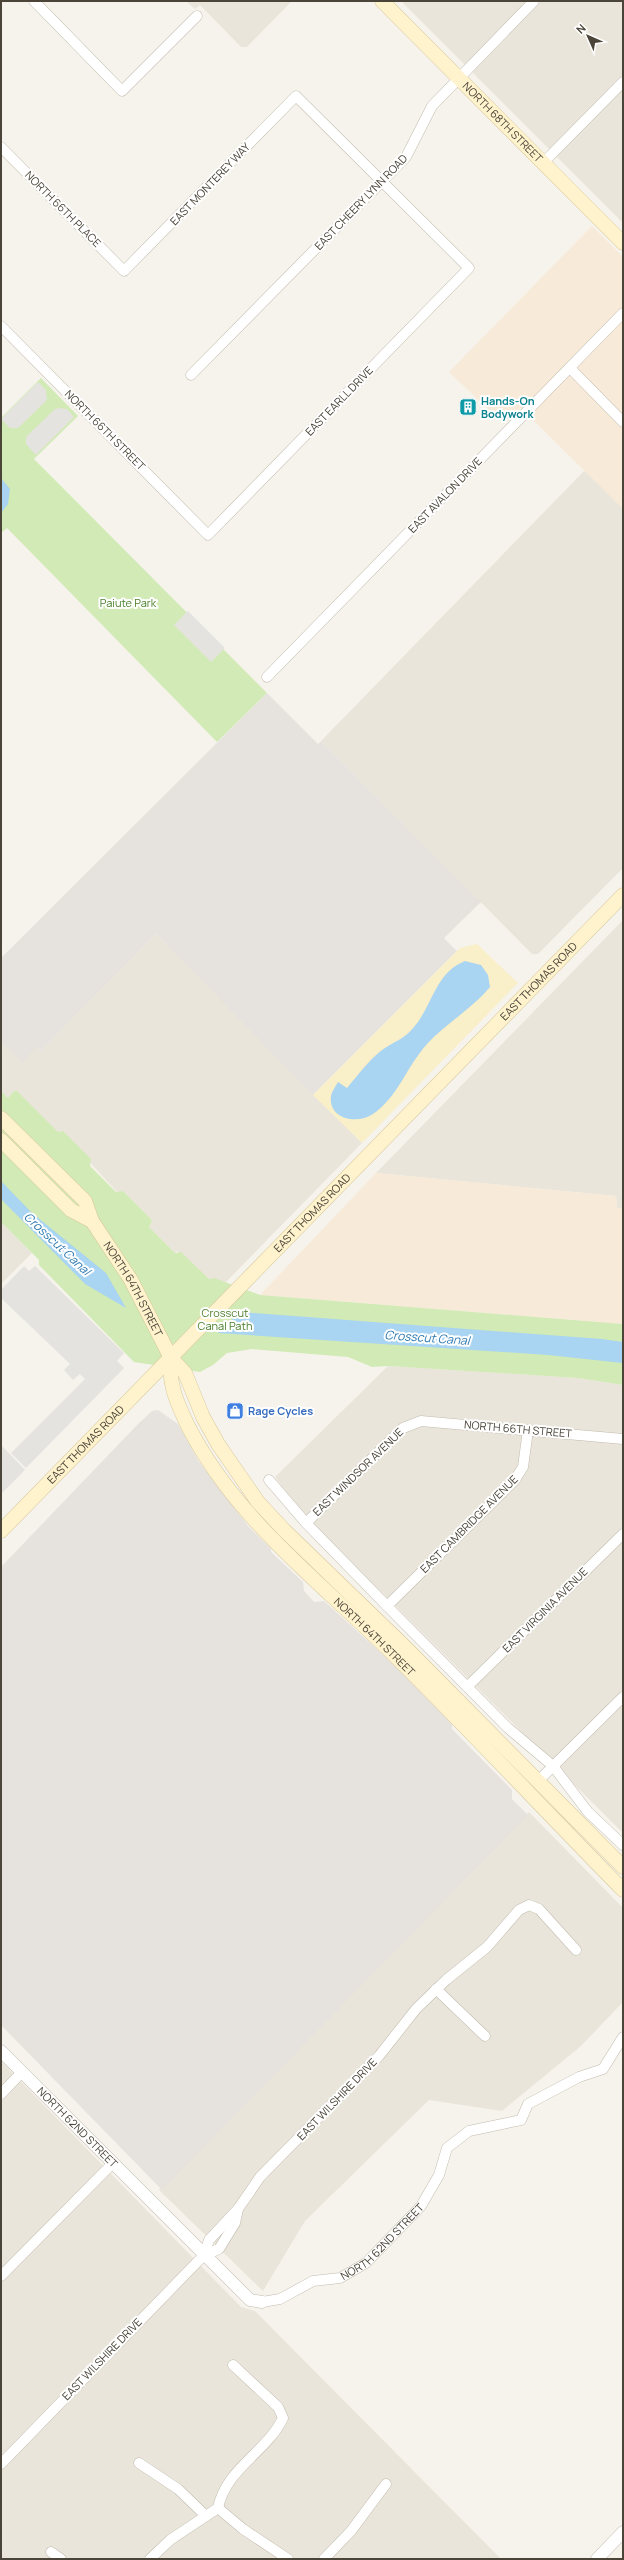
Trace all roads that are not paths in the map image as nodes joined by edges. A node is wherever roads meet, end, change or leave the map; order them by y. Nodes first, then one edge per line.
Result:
1 (34, 1) edge
2 (382, 1) edge
3 (534, 1) edge
4 (197, 16) dead end
5 (459, 78) junction
6 (623, 82) edge
7 (1, 147) edge
8 (543, 163) junction
9 (382, 181) junction
10 (623, 244) edge
11 (124, 271) joint
12 (623, 313) edge
13 (1, 326) edge
14 (570, 368) junction
15 (191, 375) dead end
16 (623, 422) edge
17 (208, 535) joint
18 (267, 677) dead end
19 (623, 895) edge
20 (1, 1118) edge
21 (1, 1140) edge
22 (92, 1221) junction
23 (171, 1358) junction
24 (412, 1423) joint
25 (528, 1430) junction
26 (623, 1439) edge
27 (269, 1480) dead end
28 (306, 1523) junction
29 (278, 1524) junction
30 (1, 1531) edge
31 (267, 1534) junction
32 (623, 1534) edge
33 (387, 1606) junction
34 (467, 1687) junction
35 (623, 1697) edge
36 (553, 1766) junction
37 (538, 1781) junction
38 (528, 1793) junction
39 (623, 1845) edge
40 (623, 1867) edge
41 (623, 1890) edge
42 (576, 1950) dead end
43 (436, 1989) junction
44 (485, 2036) dead end
45 (623, 2037) edge
46 (1, 2050) edge
47 (22, 2072) junction
48 (1, 2094) edge
49 (112, 2164) junction
50 (204, 2255) junction
51 (1, 2276) edge
52 (262, 2302) joint
53 (233, 2365) dead end
54 (139, 2463) dead end
55 (1, 2464) edge
56 (386, 2484) dead end
57 (218, 2508) junction
58 (206, 2516) junction
59 (623, 2532) edge
60 (51, 2552) dead end
61 (61, 2559) edge
62 (150, 2559) edge
63 (288, 2559) edge
64 (324, 2559) edge
65 (597, 2559) edge

1 - 4 street
2 - 5 main road, NORTH 68TH STREET
3 - 5 street, EAST CHEERY LYNN ROAD
5 - 8 main road, NORTH 68TH STREET
5 - 9 street, EAST CHEERY LYNN ROAD
6 - 8 street
7 - 11 street, NORTH 66TH PLACE
8 - 10 main road, NORTH 68TH STREET
9 - 11 street, EAST MONTEREY WAY
9 - 15 street, EAST CHEERY LYNN ROAD
9 - 17 street, EAST EARLL DRIVE
12 - 14 street, EAST AVALON DRIVE
13 - 17 street, NORTH 66TH STREET
14 - 16 street
14 - 18 street, EAST AVALON DRIVE
19 - 23 main road, EAST THOMAS ROAD
20 - 22 main road, NORTH 64TH STREET
21 - 22 main road, NORTH 64TH STREET
22 - 23 main road, NORTH 64TH STREET
23 - 29 main road, NORTH 64TH STREET
23 - 30 main road, EAST THOMAS ROAD
23 - 31 main road, NORTH 64TH STREET
24 - 25 street, NORTH 66TH STREET
24 - 28 street, EAST WINDSOR AVENUE
25 - 26 street, NORTH 66TH STREET
25 - 33 street, EAST CAMBRIDGE AVENUE
27 - 28 street
28 - 33 street
29 - 31 main road
29 - 37 main road, NORTH 64TH STREET
31 - 38 main road, NORTH 64TH STREET
32 - 34 street, EAST VIRGINIA AVENUE
33 - 34 street
34 - 36 street
35 - 36 street
36 - 37 street
36 - 39 street
37 - 38 main road
37 - 40 main road, NORTH 64TH STREET
38 - 41 main road, NORTH 64TH STREET
42 - 43 street, EAST WILSHIRE DRIVE
43 - 44 street
43 - 50 street, EAST WILSHIRE DRIVE
45 - 52 street, NORTH 62ND STREET
46 - 47 street, NORTH 62ND STREET
47 - 48 street
47 - 49 street, NORTH 62ND STREET
49 - 50 street, NORTH 62ND STREET
49 - 51 street
50 - 52 street, NORTH 62ND STREET
50 - 55 street, EAST WILSHIRE DRIVE
53 - 57 street
54 - 58 street
56 - 64 street
57 - 58 street
57 - 63 street
58 - 62 street
59 - 65 street
60 - 61 street

